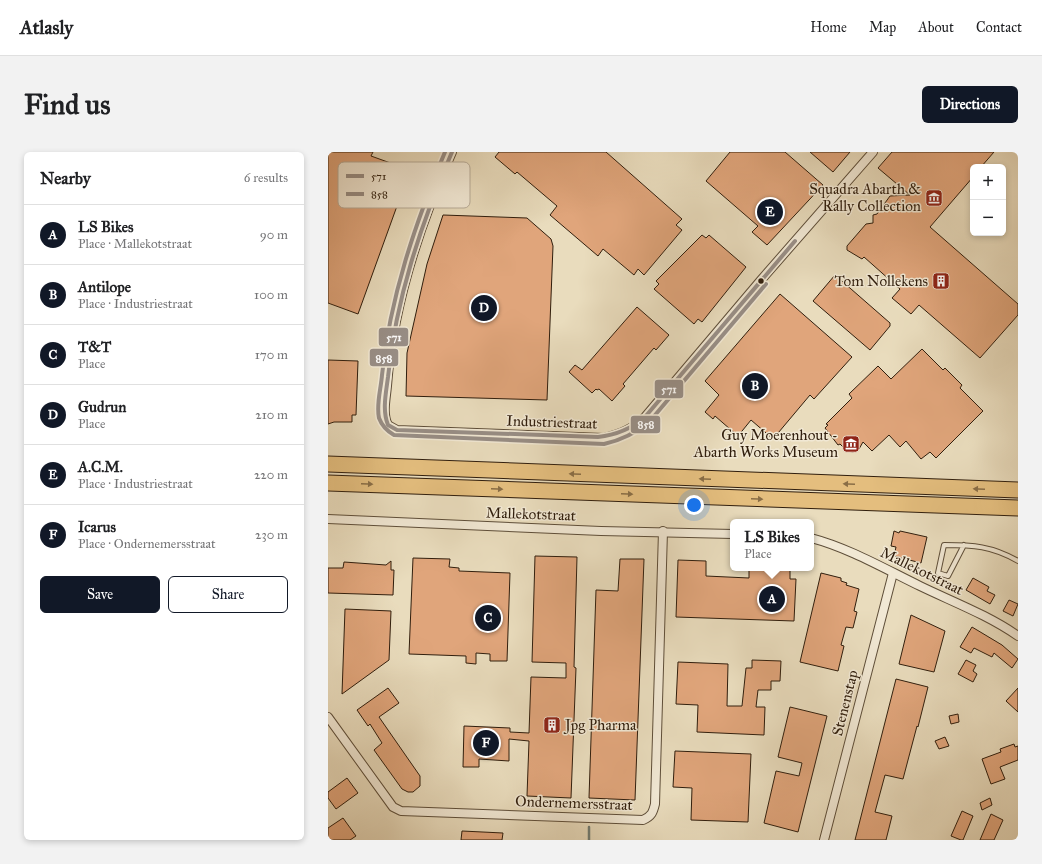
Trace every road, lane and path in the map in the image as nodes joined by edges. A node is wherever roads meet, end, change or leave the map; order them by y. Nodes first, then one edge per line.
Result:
1 (452, 152) edge
2 (873, 152) edge
3 (448, 162) edge
4 (429, 208) edge
5 (328, 464) edge
6 (328, 483) edge
7 (1018, 490) edge
8 (1018, 508) edge
9 (328, 519) edge
10 (663, 531) junction
11 (730, 534) edge
12 (814, 539) edge
13 (964, 545) junction
14 (1018, 561) edge
15 (893, 573) junction
16 (1018, 636) edge
17 (328, 717) edge
18 (824, 840) edge

1 - 3 street, Industriestraat
2 - 4 street, Industriestraat
7 -> 5 highway
6 -> 8 highway
9 - 10 street, Mallekotstraat
10 - 11 street, Mallekotstraat
10 - 17 street, Ondernemersstraat
12 - 15 street, Mallekotstraat
13 - 13 lane
13 - 14 lane
15 - 16 street, Mallekotstraat
15 - 18 street, Stenenstap

